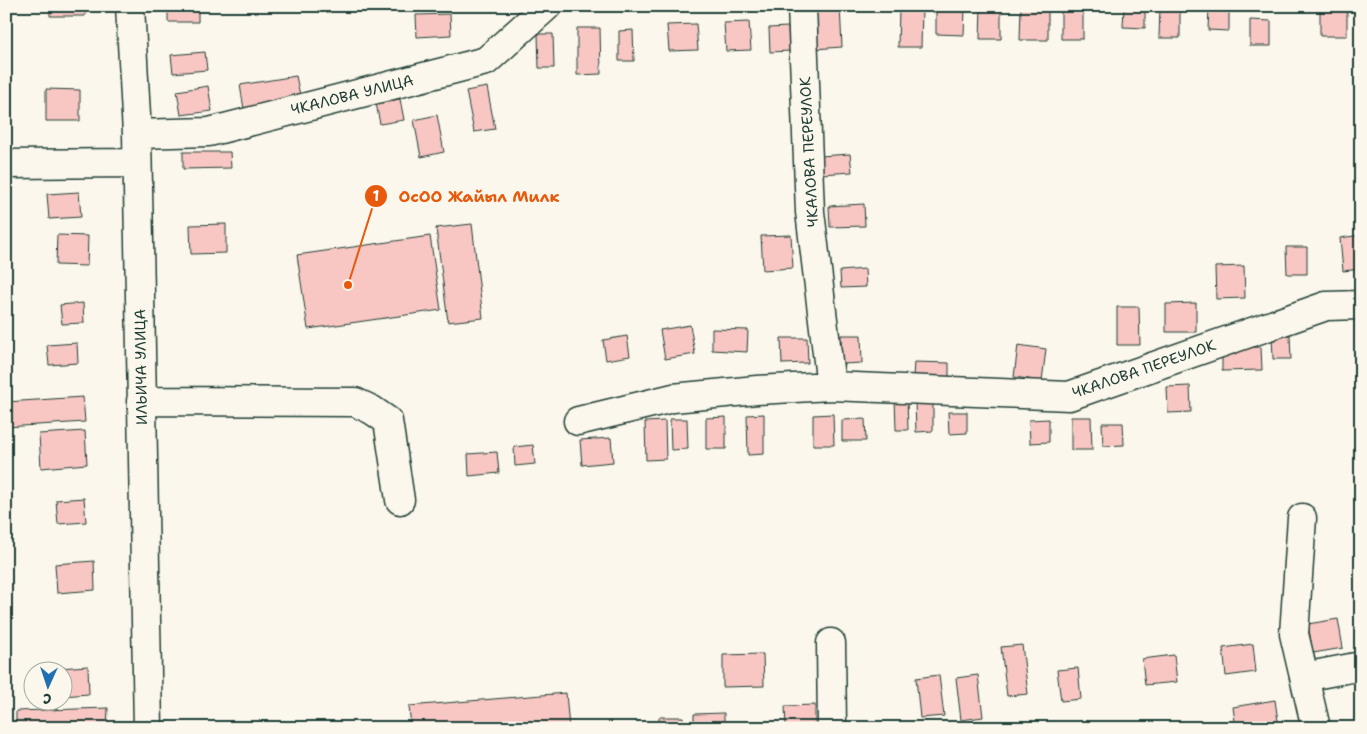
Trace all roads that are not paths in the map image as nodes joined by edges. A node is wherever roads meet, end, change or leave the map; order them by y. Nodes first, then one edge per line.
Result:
1 (130, 6) edge
2 (547, 6) edge
3 (802, 6) edge
4 (137, 134) junction
5 (136, 163) junction
6 (6, 164) edge
7 (1361, 305) edge
8 (831, 386) junction
9 (141, 402) junction
10 (578, 421) dead end
11 (400, 500) dead end
12 (1302, 518) dead end
13 (831, 643) dead end
14 (1361, 666) edge
15 (1304, 676) junction
16 (148, 728) edge
17 (832, 728) edge
18 (1316, 728) edge

1 - 4 street, ИЛЬИЧА УЛИЦА
2 - 4 street, ЧКАЛОВА УЛИЦА
3 - 8 street, ЧКАЛОВА ПЕРЕУЛОК
4 - 5 street, ИЛЬИЧА УЛИЦА
5 - 6 street
5 - 9 street, ИЛЬИЧА УЛИЦА
7 - 8 street, ЧКАЛОВА ПЕРЕУЛОК
8 - 10 street, ЧКАЛОВА ПЕРЕУЛОК
9 - 11 street
9 - 16 street, ИЛЬИЧА УЛИЦА
12 - 15 street
13 - 17 street
14 - 15 street
15 - 18 street

